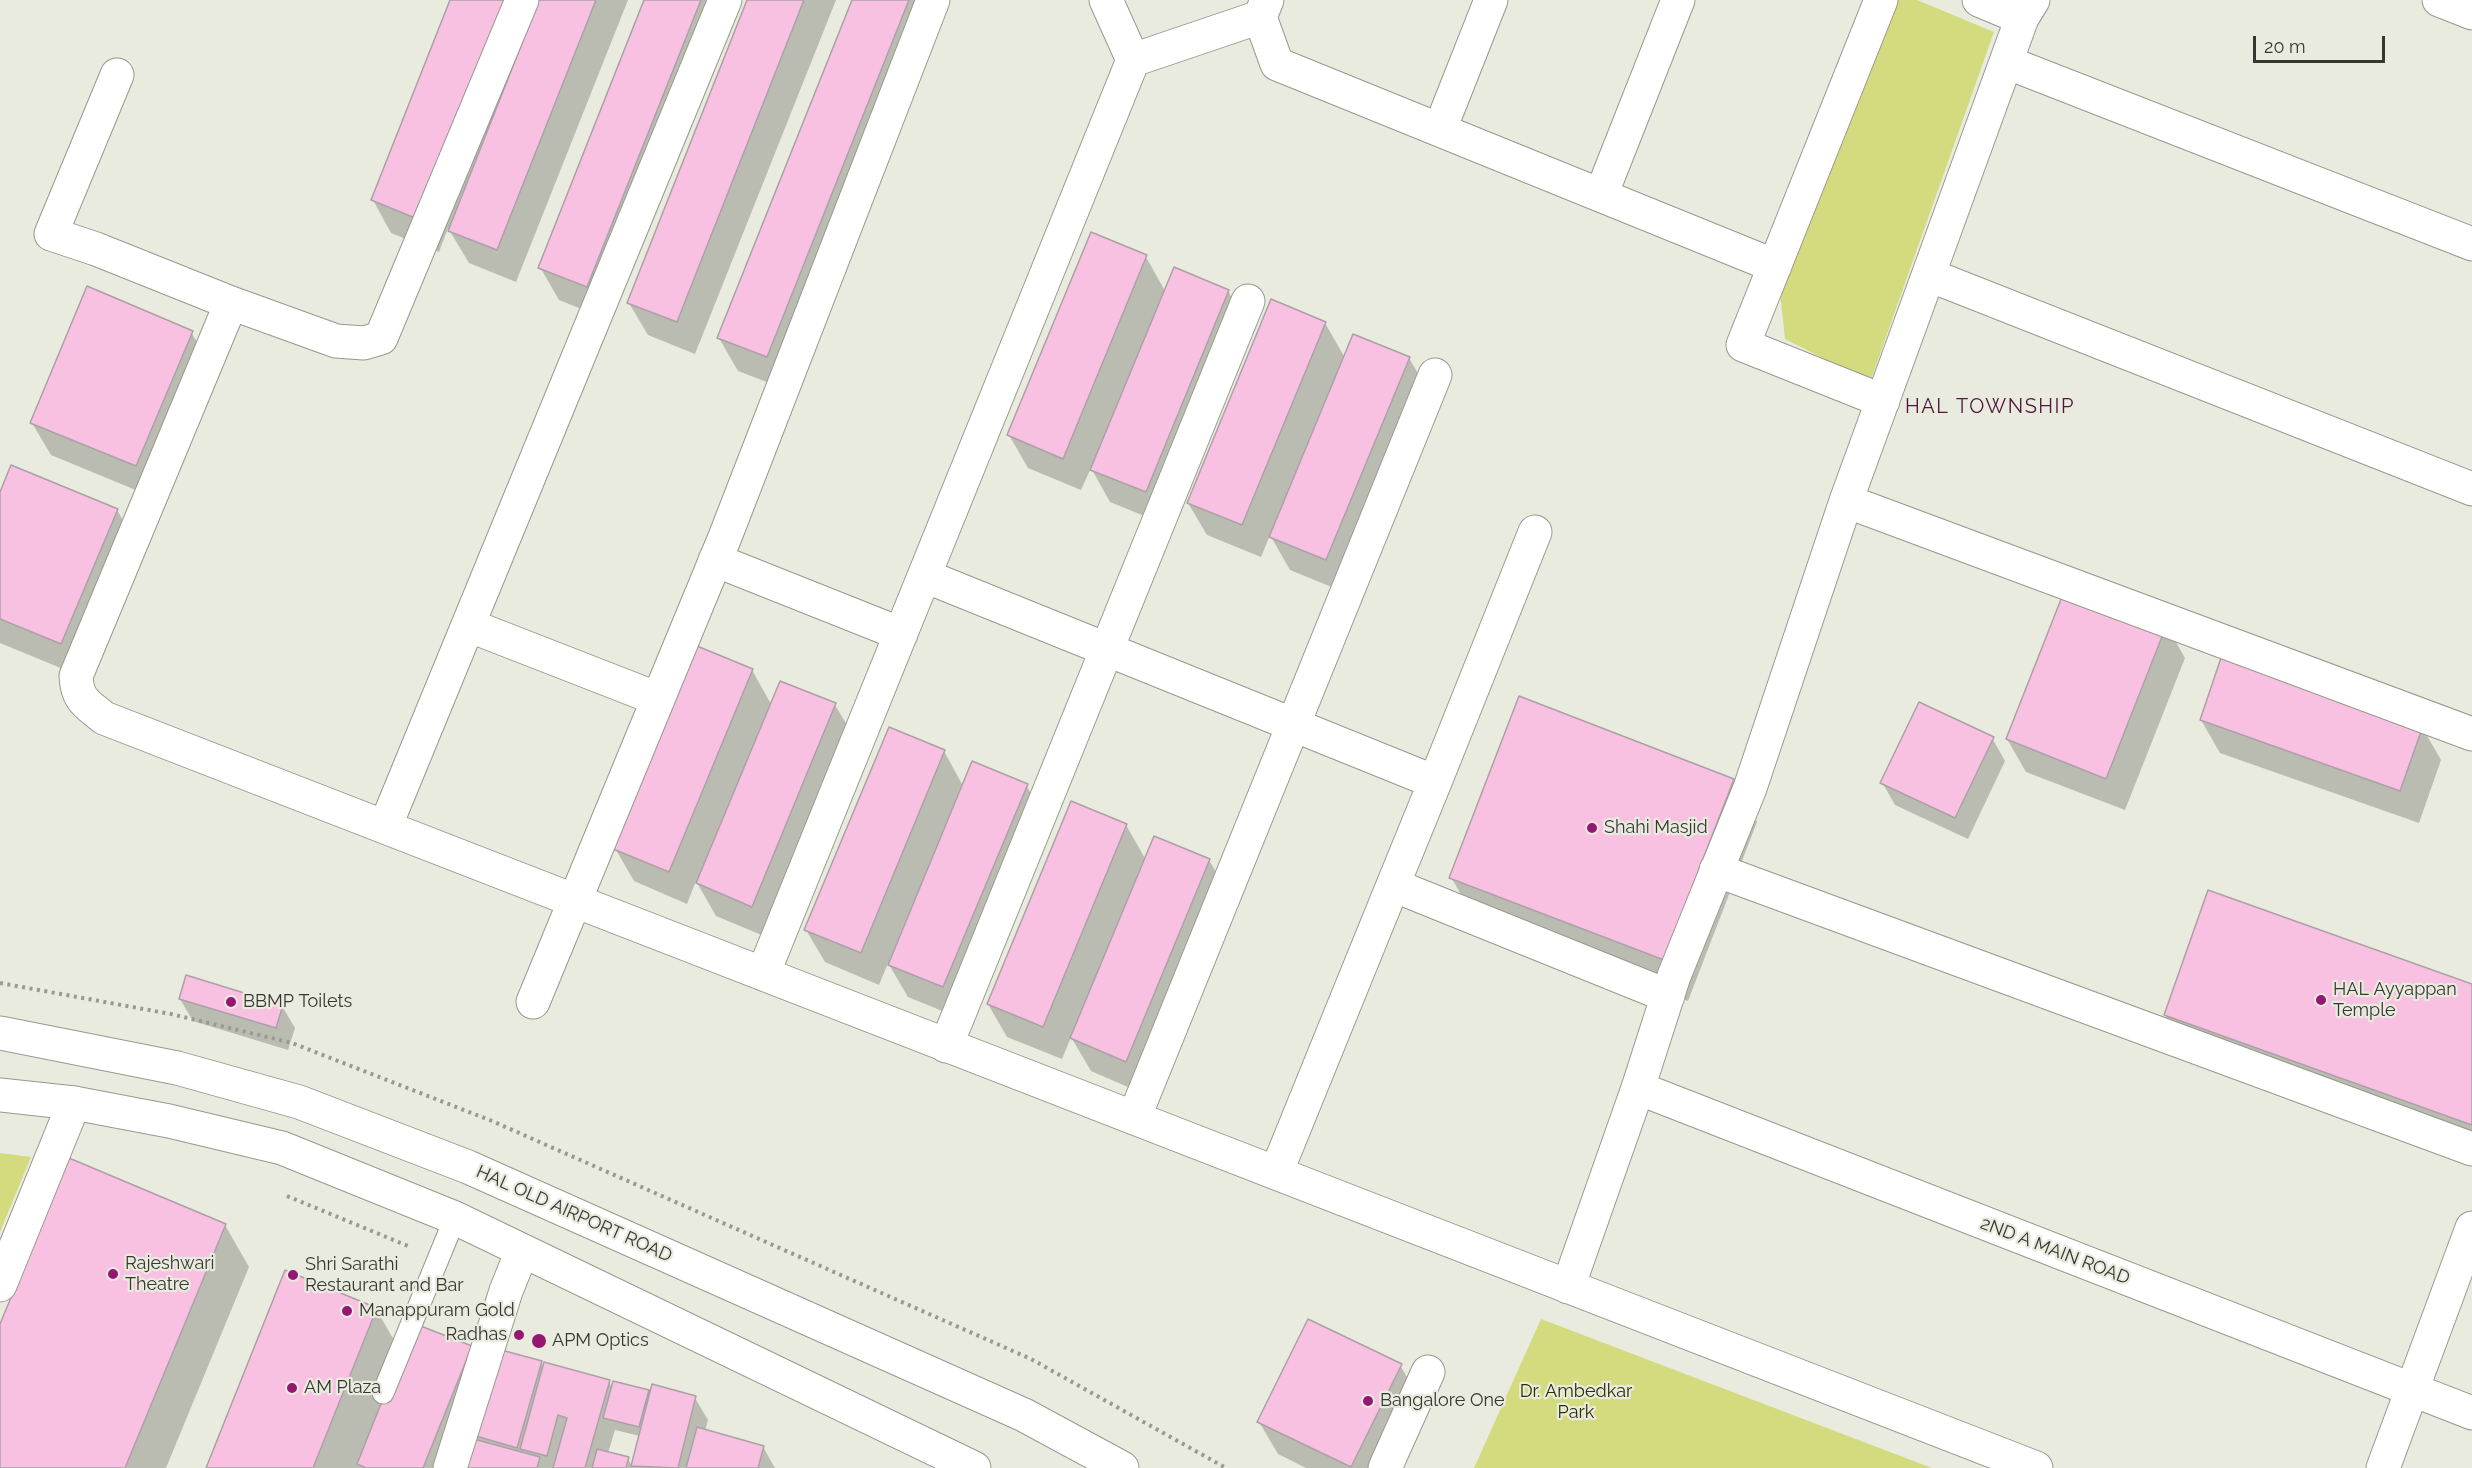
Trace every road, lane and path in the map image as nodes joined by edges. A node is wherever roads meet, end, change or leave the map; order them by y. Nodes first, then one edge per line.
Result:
1 (522, 0) edge
2 (725, 0) edge
3 (933, 0) edge
4 (1106, 0) edge
5 (1491, 0) edge
6 (1678, 0) edge
7 (1881, 0) edge
8 (1978, 0) edge
9 (2439, 0) edge
10 (1264, 8) edge
11 (2028, 9) edge
12 (2472, 13) edge
13 (1133, 60) junction
14 (2006, 62) junction
15 (117, 75) dead end
16 (1440, 129) junction
17 (1601, 195) junction
18 (2472, 244) edge
19 (1775, 266) junction
20 (1929, 274) junction
21 (1248, 301) dead end
22 (231, 303) junction
23 (1435, 375) dead end
24 (1883, 401) junction
25 (2472, 489) edge
26 (1846, 501) junction
27 (1535, 532) dead end
28 (715, 560) junction
29 (925, 576) junction
30 (468, 625) junction
31 (900, 634) junction
32 (1107, 649) junction
33 (658, 699) junction
34 (1294, 724) junction
35 (2472, 734) edge
36 (1435, 782) junction
37 (385, 827) junction
38 (1716, 870) junction
39 (1393, 885) junction
40 (575, 901) junction
41 (763, 974) junction
42 (1668, 996) junction
43 (533, 1002) dead end
44 (0, 1033) edge
45 (946, 1046) junction
46 (1638, 1088) junction
47 (0, 1095) edge
48 (299, 1102) junction
49 (74, 1103) junction
50 (1134, 1118) junction
51 (282, 1148) junction
52 (2472, 1149) edge
53 (1276, 1173) junction
54 (455, 1218) junction
55 (2472, 1228) edge
56 (522, 1251) junction
57 (0, 1285) edge
58 (1568, 1287) junction
59 (1428, 1372) dead end
60 (2412, 1389) junction
61 (383, 1392) dead end
62 (2472, 1413) edge
63 (450, 1468) edge
64 (974, 1468) edge
65 (1122, 1468) edge
66 (1385, 1468) edge
67 (2036, 1468) edge
68 (2383, 1468) edge

1 - 22 street
2 - 30 street
3 - 28 street
4 - 13 street
5 - 16 street
6 - 17 street
7 - 19 street
8 - 11 street
9 - 12 street
10 - 13 street
10 - 16 street
11 - 14 street
13 - 29 street
14 - 18 street
14 - 20 street
15 - 22 street
16 - 17 street
17 - 19 street
19 - 24 street
20 - 24 street
20 - 25 street
21 - 32 street
22 - 37 street
23 - 34 street
24 - 26 street
26 - 35 street
26 - 38 street
27 - 36 street
28 - 31 street
28 - 33 street
29 - 31 street
29 - 32 street
30 - 33 street
30 - 37 street
31 - 41 street
32 - 34 street
32 - 45 street
33 - 40 street
34 - 36 street
34 - 50 street
36 - 39 street
37 - 40 street
38 - 42 street
38 - 52 street
39 - 42 street
39 - 53 street
40 - 41 street
40 - 43 street
41 - 45 street
42 - 46 street
44 - 48 street, HAL OLD AIRPORT ROAD
45 - 50 street
46 - 58 street
46 - 60 street, 2ND A MAIN ROAD
47 - 49 street
48 - 51 street
48 - 65 street, HAL OLD AIRPORT ROAD
49 - 51 street
49 - 57 street
50 - 53 street
51 - 54 street
53 - 58 street
54 - 56 street
54 - 61 lane
55 - 60 street
56 - 63 street
56 - 64 street
58 - 67 street
59 - 66 street
60 - 62 street, 2ND A MAIN ROAD
60 - 68 street

